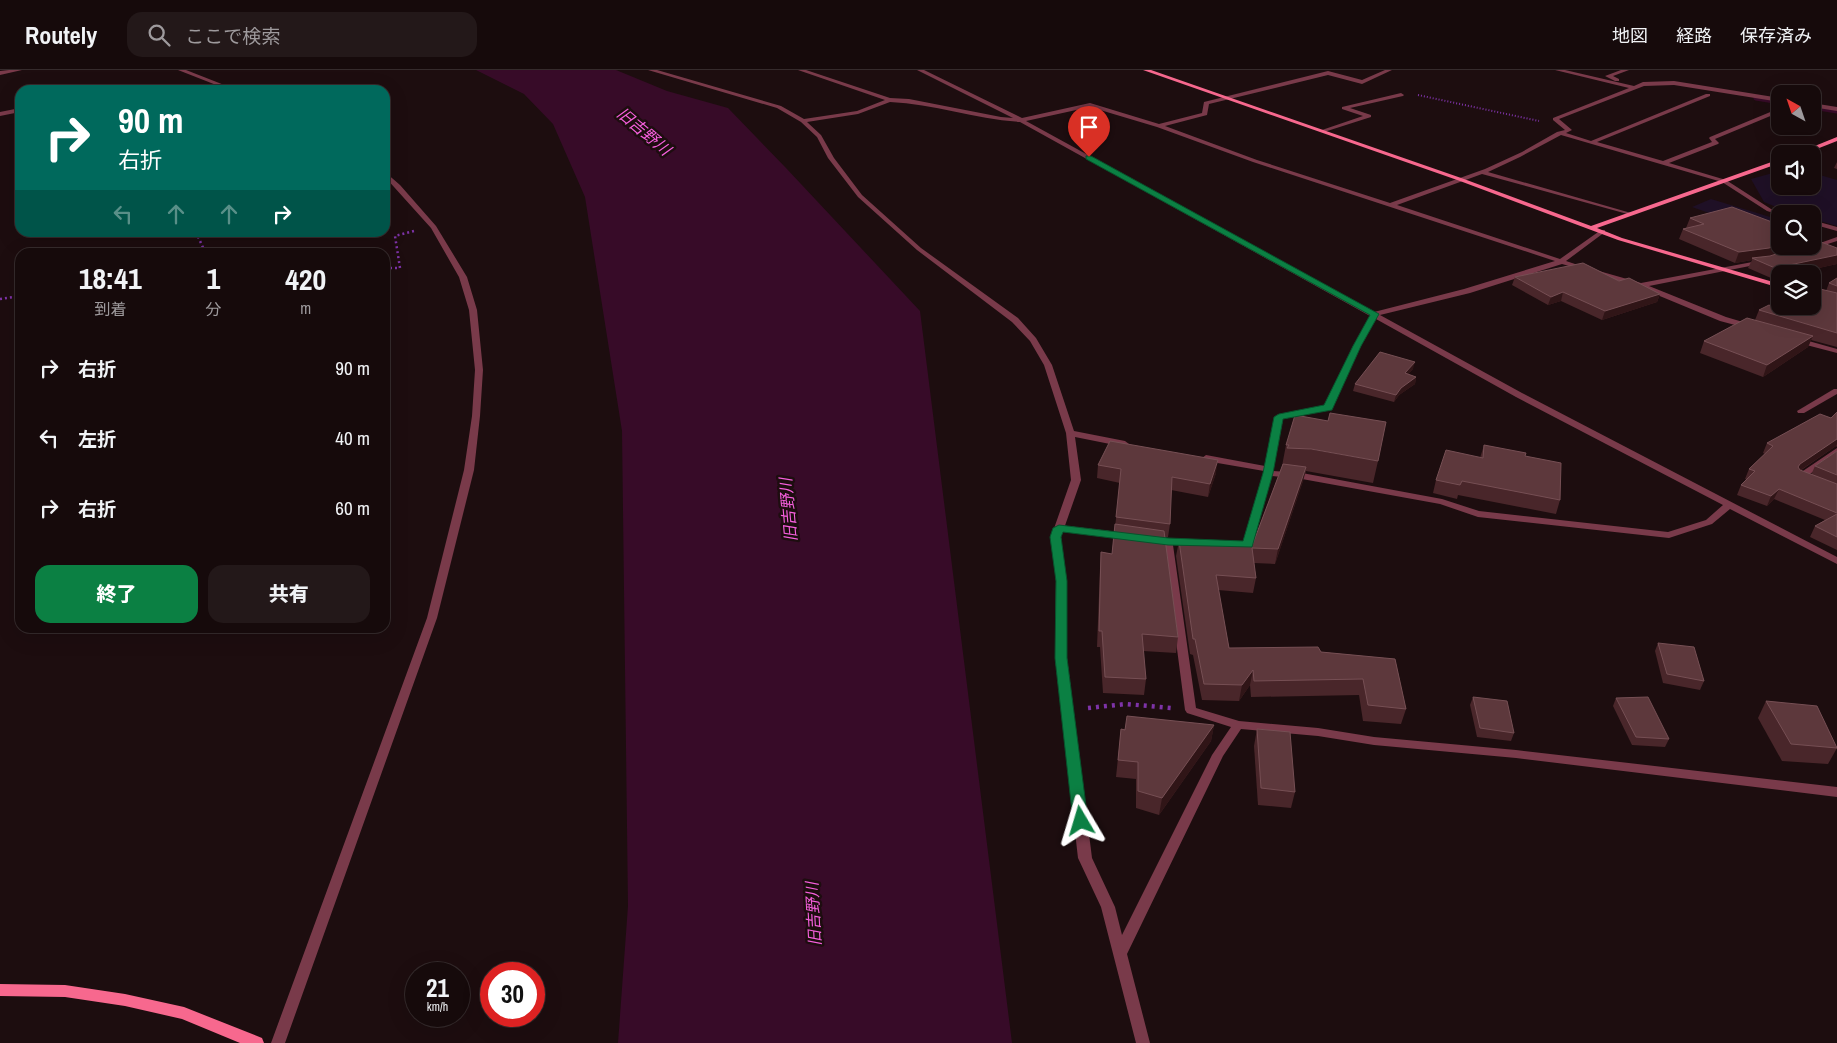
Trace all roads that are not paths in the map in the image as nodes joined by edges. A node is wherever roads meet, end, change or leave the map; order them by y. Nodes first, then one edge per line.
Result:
1 (19, 70) edge
2 (181, 70) edge
3 (651, 70) edge
4 (801, 70) edge
5 (920, 70) edge
6 (1146, 70) edge
7 (1389, 70) edge
8 (1558, 70) edge
9 (1626, 70) edge
10 (0, 73) edge
11 (221, 85) edge
12 (1632, 87) junction
13 (1401, 95) dead end
14 (1708, 95) junction
15 (1226, 97) junction
16 (1771, 99) edge
17 (889, 100) junction
18 (1771, 106) edge
19 (1821, 106) edge
20 (1837, 109) edge
21 (15, 111) edge
22 (1771, 112) edge
23 (0, 114) edge
24 (1021, 120) junction
25 (803, 121) junction
26 (1159, 126) junction
27 (1322, 131) junction
28 (1559, 133) junction
29 (1837, 139) edge
30 (1593, 142) junction
31 (1821, 145) edge
32 (1664, 163) junction
33 (1771, 164) edge
34 (1482, 172) junction
35 (390, 179) edge
36 (1462, 180) junction
37 (1724, 181) junction
38 (1391, 205) junction
39 (1771, 211) edge
40 (1629, 214) junction
41 (1821, 225) edge
42 (1593, 227) junction
43 (1837, 230) edge
44 (1603, 231) junction
45 (1837, 239) edge
46 (1821, 244) edge
47 (1775, 259) edge
48 (1560, 262) junction
49 (1724, 268) junction
50 (1771, 283) edge
51 (1641, 286) junction
52 (1375, 314) junction
53 (1761, 330) edge
54 (1790, 338) edge
55 (1837, 351) edge
56 (1837, 391) edge
57 (1801, 411) dead end
58 (1070, 434) junction
59 (1138, 446) edge
60 (1837, 451) edge
61 (1197, 457) edge
62 (1268, 471) junction
63 (1818, 484) edge
64 (1730, 505) junction
65 (1059, 528) junction
66 (1141, 538) edge
67 (1837, 561) edge
68 (1238, 726) junction
69 (1837, 792) edge
70 (1120, 954) junction
71 (0, 990) edge
72 (257, 1043) edge
73 (278, 1043) edge
74 (1143, 1043) edge

1 - 10 street
2 - 11 street
3 - 25 street
4 - 17 street
5 - 24 street
6 - 15 street
7 - 15 street
8 - 12 street
9 - 12 street
12 - 14 street
12 - 16 street
12 - 28 street
13 - 27 street
14 - 18 street
14 - 30 street
15 - 26 street
15 - 27 street
17 - 24 street
17 - 25 street
19 - 20 street
21 - 23 street
22 - 32 street
24 - 26 street
24 - 52 street
25 - 58 street
26 - 38 street
27 - 36 street
28 - 30 street
28 - 34 street
29 - 31 street
30 - 32 street
32 - 37 street
33 - 37 street
34 - 36 street
34 - 40 street
35 - 73 street
36 - 38 street
36 - 42 street
37 - 39 street
37 - 40 street
38 - 48 street
40 - 42 street
41 - 43 street
42 - 44 street
44 - 48 street
44 - 49 street
45 - 46 street
47 - 49 street
48 - 51 street
48 - 52 street
49 - 50 street
49 - 51 street
51 - 53 street
52 - 62 street
52 - 64 street
54 - 55 street
56 - 57 street
58 - 59 street
58 - 65 street
60 - 63 street
61 - 62 street
62 - 64 street
62 - 68 street
64 - 67 street
65 - 66 street
65 - 70 street
68 - 69 street
68 - 70 street
70 - 74 street
71 - 72 street

